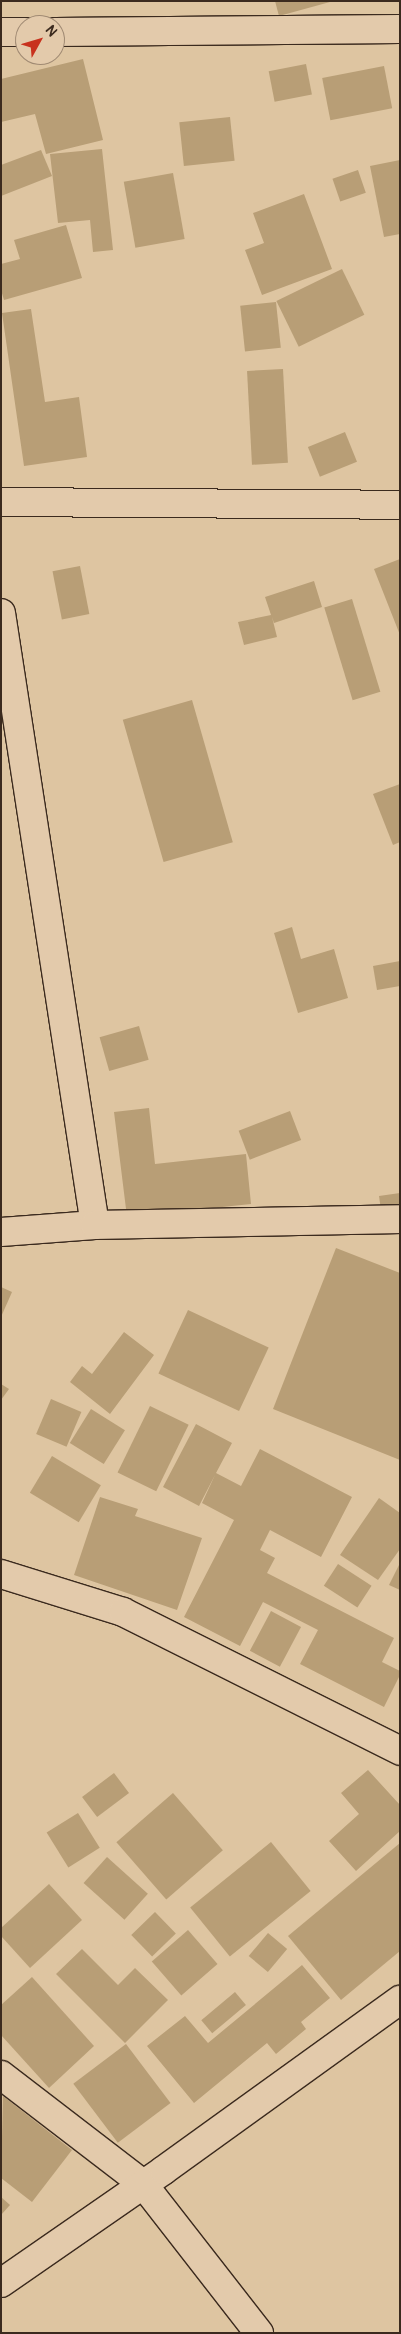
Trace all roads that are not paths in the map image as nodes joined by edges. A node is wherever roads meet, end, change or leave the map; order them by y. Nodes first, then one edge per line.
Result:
1 (400, 29) edge
2 (1, 32) edge
3 (15, 32) edge
4 (65, 32) edge
5 (1, 502) edge
6 (400, 505) edge
7 (1, 613) edge
8 (400, 1219) edge
9 (95, 1225) junction
10 (1, 1232) edge
11 (1, 1574) edge
12 (400, 1751) edge
13 (400, 2000) edge
14 (1, 2075) edge
15 (143, 2184) junction
16 (1, 2283) edge
17 (259, 2333) edge

1 - 4 street
2 - 3 street
5 - 6 street
7 - 9 street
8 - 9 street
9 - 10 street
11 - 12 street
13 - 15 street
14 - 15 street
15 - 16 street
15 - 17 street

